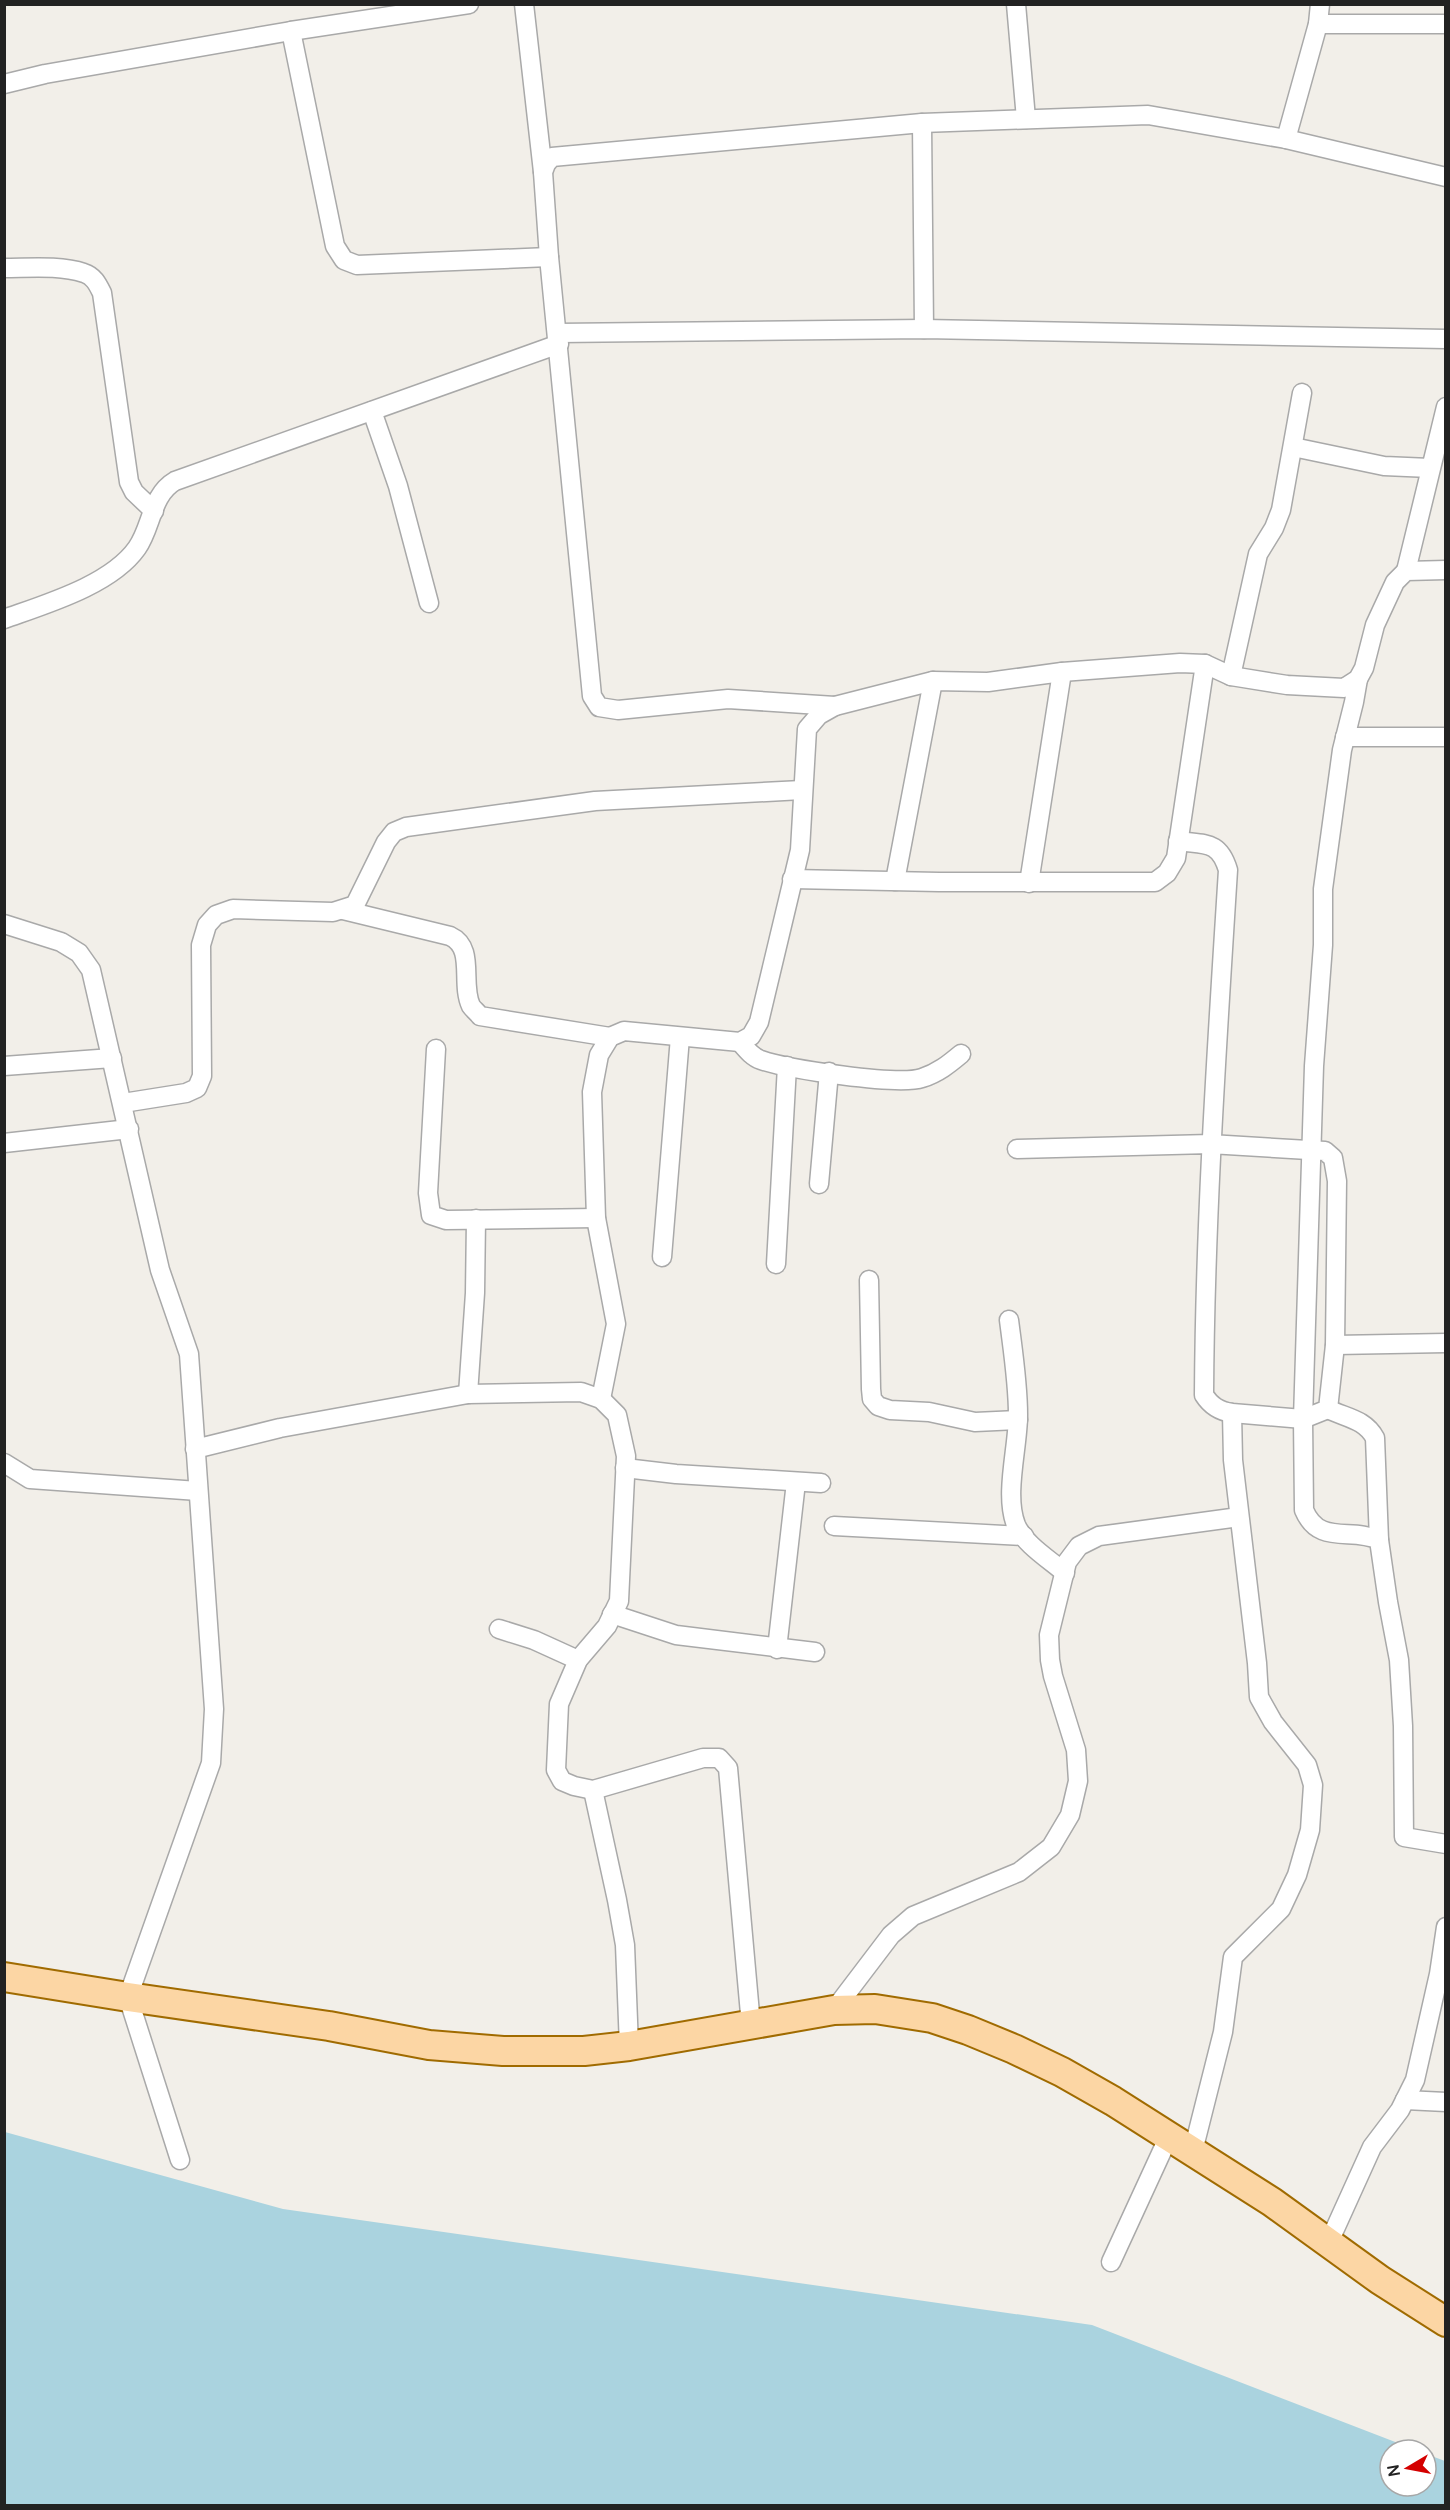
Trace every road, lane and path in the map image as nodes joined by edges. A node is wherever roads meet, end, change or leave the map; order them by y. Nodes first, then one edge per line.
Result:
1 (469, 4) edge
2 (524, 4) edge
3 (1016, 4) edge
4 (1320, 4) edge
5 (1318, 24) junction
6 (1446, 24) edge
7 (291, 31) junction
8 (4, 84) edge
9 (1026, 119) junction
10 (922, 123) junction
11 (1286, 140) junction
12 (543, 172) junction
13 (1446, 177) edge
14 (549, 257) junction
15 (4, 268) edge
16 (924, 329) junction
17 (559, 339) junction
18 (1446, 339) edge
19 (1302, 393) dead end
20 (1446, 407) edge
21 (372, 411) junction
22 (1293, 447) junction
23 (1430, 468) junction
24 (154, 511) junction
25 (1446, 570) edge
26 (1406, 571) junction
27 (429, 603) dead end
28 (4, 619) edge
29 (1204, 664) junction
30 (1062, 672) junction
31 (1231, 676) junction
32 (1358, 679) junction
33 (933, 681) junction
34 (835, 706) junction
35 (1345, 737) junction
36 (1446, 737) edge
37 (802, 790) junction
38 (1178, 841) junction
39 (792, 879) junction
40 (895, 881) junction
41 (1029, 883) junction
42 (343, 910) junction
43 (4, 924) edge
44 (680, 1036) junction
45 (610, 1037) junction
46 (740, 1042) junction
47 (436, 1049) dead end
48 (961, 1054) dead end
49 (112, 1058) junction
50 (4, 1066) edge
51 (787, 1066) junction
52 (829, 1072) junction
53 (123, 1103) junction
54 (129, 1129) junction
55 (4, 1143) edge
56 (1210, 1144) junction
57 (1017, 1149) dead end
58 (1311, 1149) junction
59 (819, 1184) dead end
60 (596, 1218) junction
61 (476, 1219) junction
62 (663, 1257) dead end
63 (776, 1264) dead end
64 (869, 1280) dead end
65 (1009, 1320) dead end
66 (1446, 1342) edge
67 (1335, 1345) junction
68 (468, 1394) junction
69 (601, 1399) junction
70 (1328, 1409) junction
71 (1232, 1413) junction
72 (1303, 1419) junction
73 (1018, 1420) junction
74 (195, 1449) junction
75 (4, 1463) edge
76 (625, 1468) junction
77 (796, 1482) junction
78 (821, 1483) dead end
79 (198, 1491) junction
80 (1239, 1517) junction
81 (834, 1526) dead end
82 (1024, 1536) junction
83 (1379, 1540) junction
84 (1065, 1573) junction
85 (612, 1614) junction
86 (499, 1629) dead end
87 (777, 1648) junction
88 (815, 1652) dead end
89 (578, 1660) junction
90 (593, 1790) junction
91 (1446, 1844) edge
92 (1446, 1927) edge
93 (4, 1977) edge
94 (128, 1997) junction
95 (834, 2010) junction
96 (751, 2025) junction
97 (629, 2046) junction
98 (1405, 2100) junction
99 (1446, 2102) edge
100 (1169, 2136) junction
101 (1193, 2151) junction
102 (180, 2160) dead end
103 (1329, 2242) junction
104 (1111, 2262) dead end
105 (1446, 2322) edge

1 - 7 street
2 - 12 street
3 - 9 street
4 - 5 street
5 - 6 street
5 - 11 street
7 - 8 street
7 - 14 street
9 - 10 street
9 - 11 street
10 - 12 street
10 - 16 street
11 - 13 street
12 - 14 street
14 - 17 street
15 - 24 street
16 - 17 street
16 - 18 street
17 - 21 street
17 - 34 street
19 - 22 street
20 - 23 street
21 - 24 street
21 - 27 street
22 - 23 street
22 - 31 street
23 - 26 street
24 - 28 street
25 - 26 street
26 - 32 street
29 - 30 street
29 - 31 street
29 - 38 street
30 - 33 street
30 - 41 street
31 - 32 street
32 - 35 street
33 - 34 street
33 - 40 street
34 - 37 street
35 - 36 street
35 - 58 street
37 - 39 street
37 - 42 street
38 - 41 street
38 - 56 street
39 - 40 street
39 - 46 street
40 - 41 street
42 - 45 street
42 - 53 street
43 - 49 street
44 - 45 street
44 - 46 street
44 - 62 street
45 - 60 street
46 - 51 street
47 - 61 street
48 - 52 street
49 - 50 street
49 - 53 street
51 - 52 street
51 - 63 street
52 - 59 street
53 - 54 street
54 - 55 street
54 - 74 street
56 - 57 street
56 - 58 street
56 - 71 street
58 - 67 street
58 - 72 street
60 - 61 street
60 - 69 street
61 - 68 street
64 - 73 street
65 - 73 street
66 - 67 street
67 - 70 street
68 - 69 street
68 - 74 street
69 - 76 street
70 - 72 street
70 - 83 street
71 - 72 street
71 - 80 street
72 - 83 street
73 - 82 street
74 - 79 street
75 - 79 street
76 - 77 street
76 - 85 street
77 - 78 street
77 - 87 street
79 - 94 street
80 - 84 street
80 - 101 street
81 - 82 street
82 - 84 street
83 - 91 street
84 - 95 street
85 - 87 street
85 - 89 street
86 - 89 street
87 - 88 street
89 - 90 street
90 - 96 street
90 - 97 street
92 - 98 street
93 - 94 main road
94 - 97 main road
94 - 102 street
95 - 96 main road
95 - 100 main road
96 - 97 main road
98 - 99 street
98 - 103 street
100 - 101 main road
100 - 104 street
101 - 103 main road
103 - 105 main road

